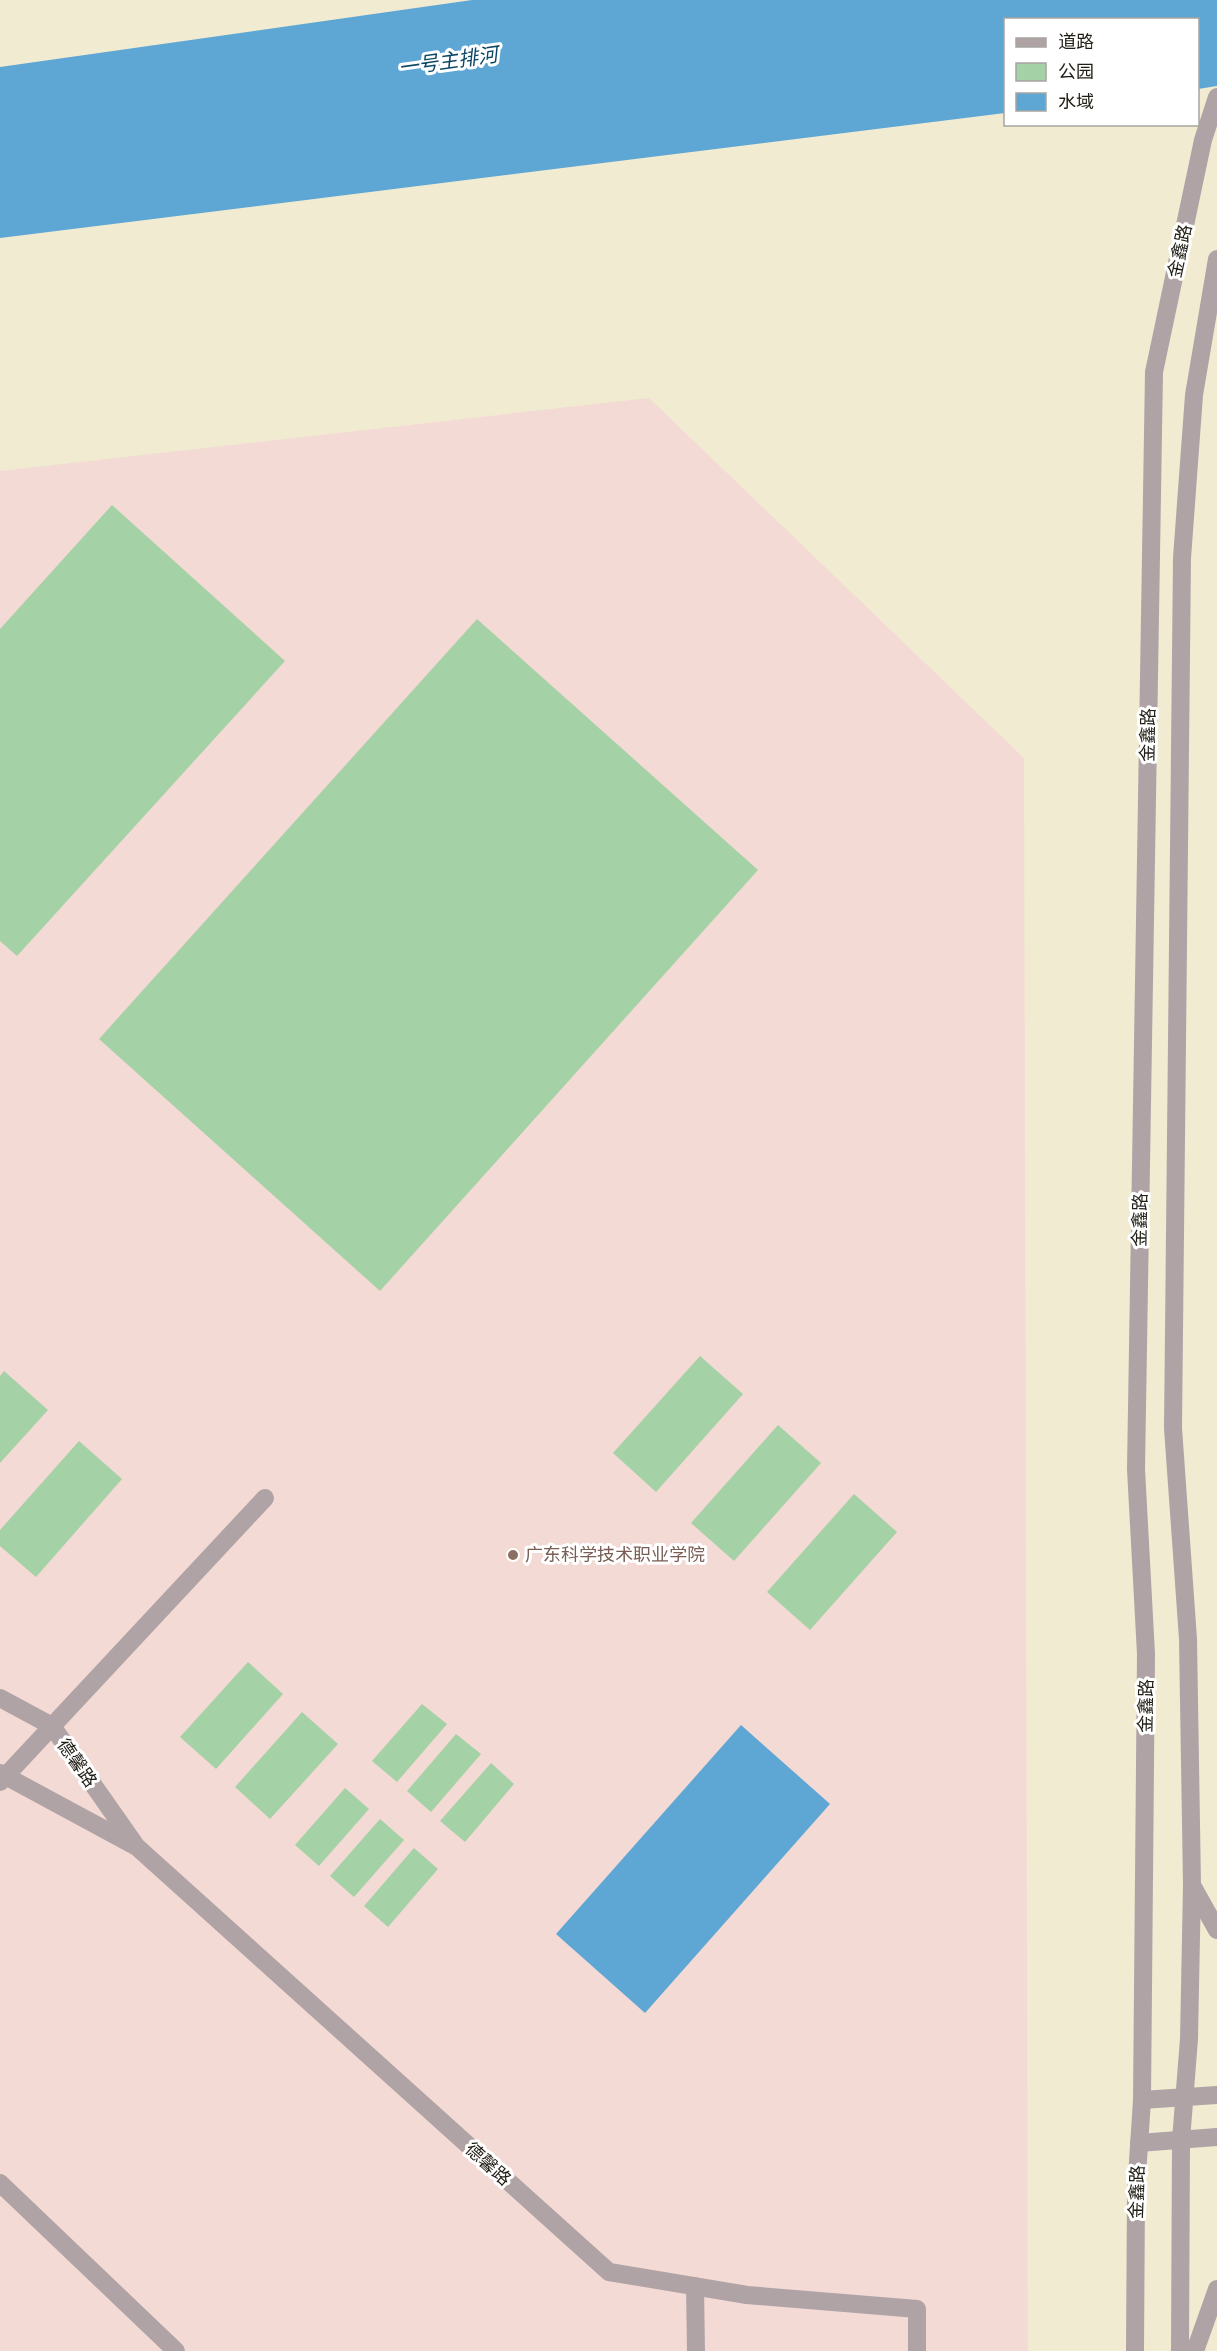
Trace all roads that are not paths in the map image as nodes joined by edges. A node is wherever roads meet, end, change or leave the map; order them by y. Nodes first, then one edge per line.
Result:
1 (1217, 97) edge
2 (1217, 259) edge
3 (265, 1498) dead end
4 (0, 1698) edge
5 (52, 1726) junction
6 (2, 1777) edge
7 (137, 1847) junction
8 (1192, 1885) junction
9 (1217, 1930) edge
10 (1217, 2095) edge
11 (1184, 2096) junction
12 (1142, 2100) junction
13 (1217, 2137) edge
14 (1181, 2140) junction
15 (1139, 2143) junction
16 (0, 2183) edge
17 (695, 2286) junction
18 (1217, 2289) edge
19 (176, 2351) edge
20 (696, 2351) edge
21 (917, 2351) edge
22 (1135, 2351) edge
23 (1180, 2351) edge
24 (1195, 2351) edge

1 - 12 street, 金鑫路
2 - 8 street, 金鑫路
3 - 5 street
4 - 5 street, 德馨路
5 - 6 street
5 - 7 street, 德馨路
6 - 7 street, 德馨路
7 - 17 street, 德馨路
8 - 9 street
8 - 11 street, 金鑫路
10 - 11 street
11 - 12 street
11 - 14 street, 金鑫路
12 - 15 street, 金鑫路
13 - 14 street
14 - 15 street
14 - 23 street, 金鑫路
15 - 22 street, 金鑫路
16 - 19 street
17 - 20 street
17 - 21 street, 德馨路
18 - 24 street

